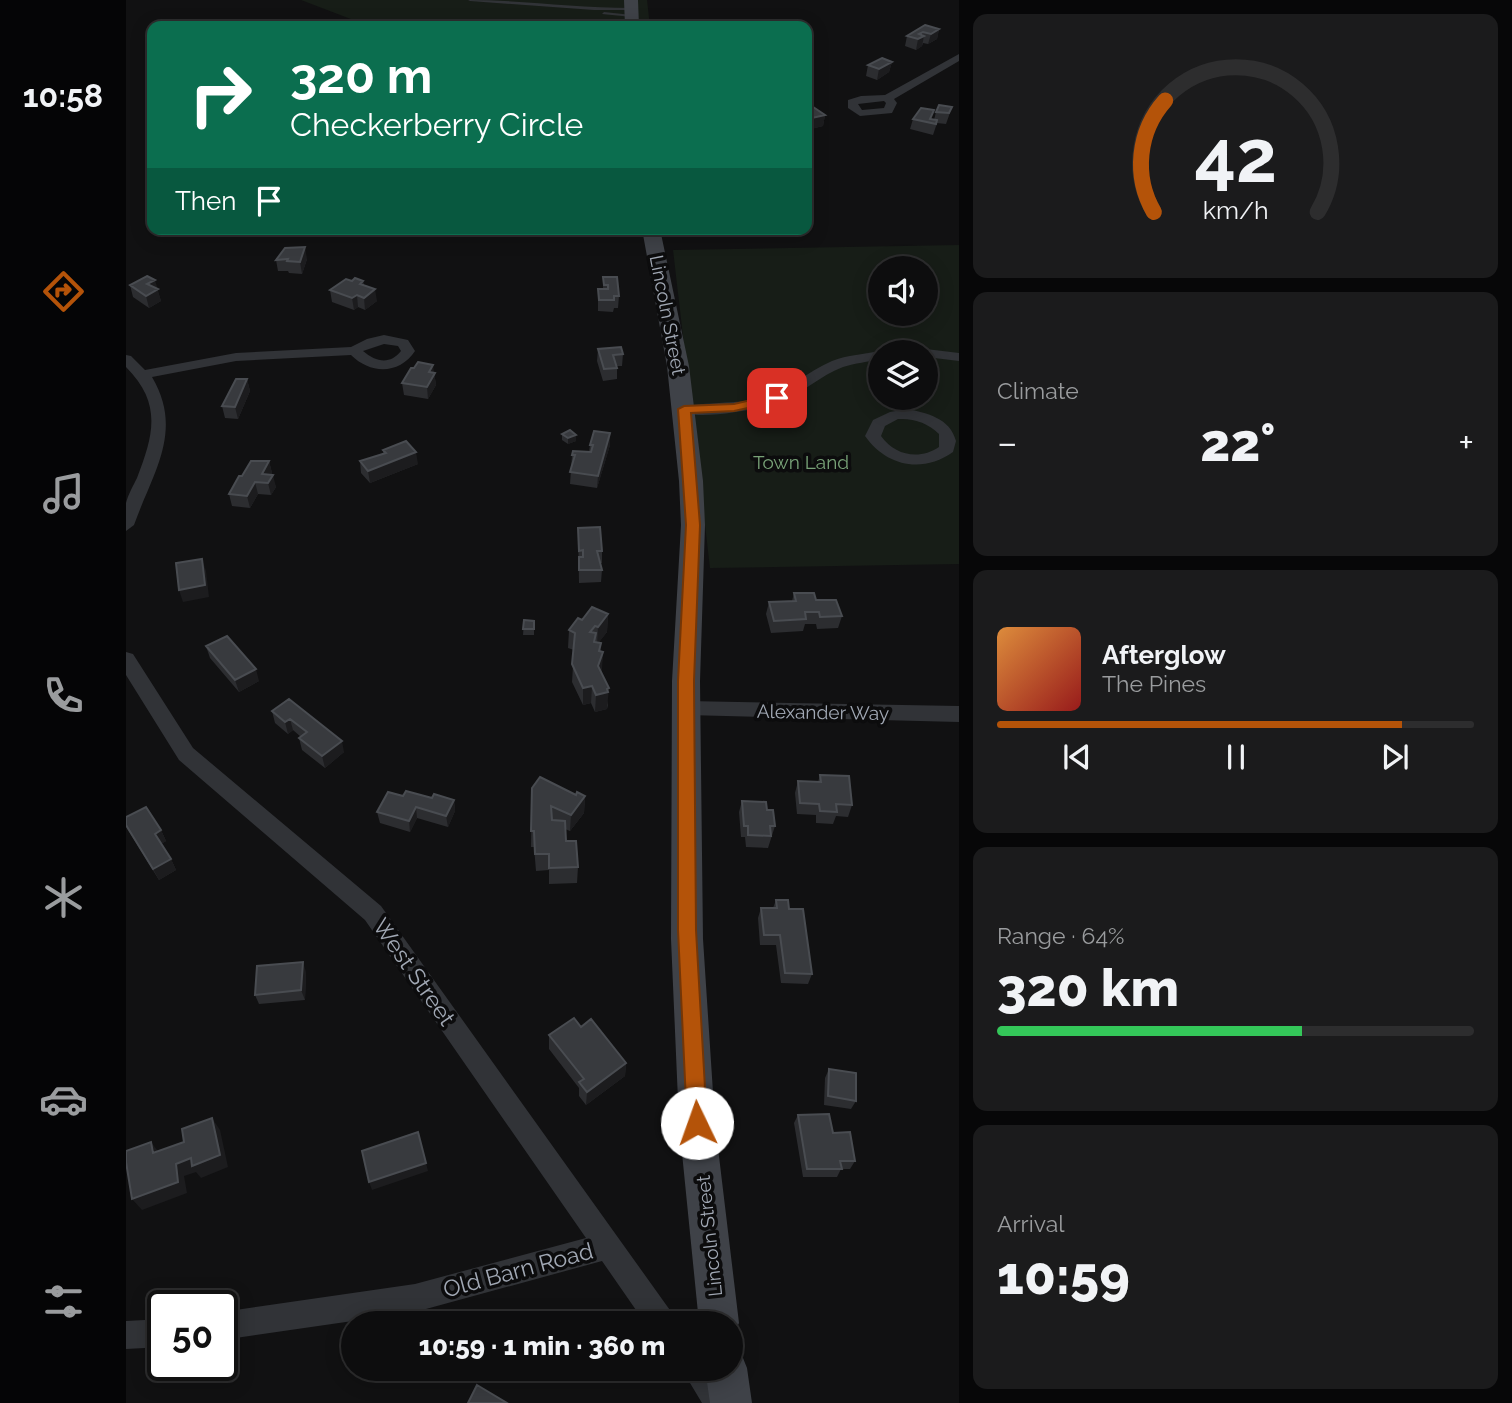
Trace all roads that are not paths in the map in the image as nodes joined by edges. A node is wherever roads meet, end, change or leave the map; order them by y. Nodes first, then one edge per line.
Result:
1 (470, 0) edge
2 (631, 13) edge
3 (959, 57) edge
4 (887, 99) dead end
5 (652, 235) edge
6 (355, 351) dead end
7 (938, 354) edge
8 (959, 357) edge
9 (126, 359) edge
10 (868, 360) edge
11 (145, 374) junction
12 (684, 409) junction
13 (905, 410) edge
14 (907, 414) dead end
15 (126, 525) edge
16 (126, 659) edge
17 (687, 708) junction
18 (959, 714) edge
19 (606, 1246) junction
20 (653, 1311) edge
21 (718, 1311) edge
22 (238, 1324) edge
23 (147, 1334) edge
24 (126, 1335) edge
25 (704, 1381) edge
26 (728, 1381) edge
27 (720, 1403) edge
28 (731, 1403) edge

1 - 2 lane
3 - 4 street
5 - 12 main road, Lincoln Street
6 - 11 street
7 - 8 street
9 - 11 street
10 - 12 street
11 - 15 street
12 - 17 main road, Lincoln Street
13 - 14 street
16 - 19 street, West Street
17 - 18 street, Alexander Way
17 - 21 main road, Lincoln Street
19 - 20 street, West Street
19 - 22 street, Old Barn Road
23 - 24 street
25 - 27 street
26 - 28 main road

